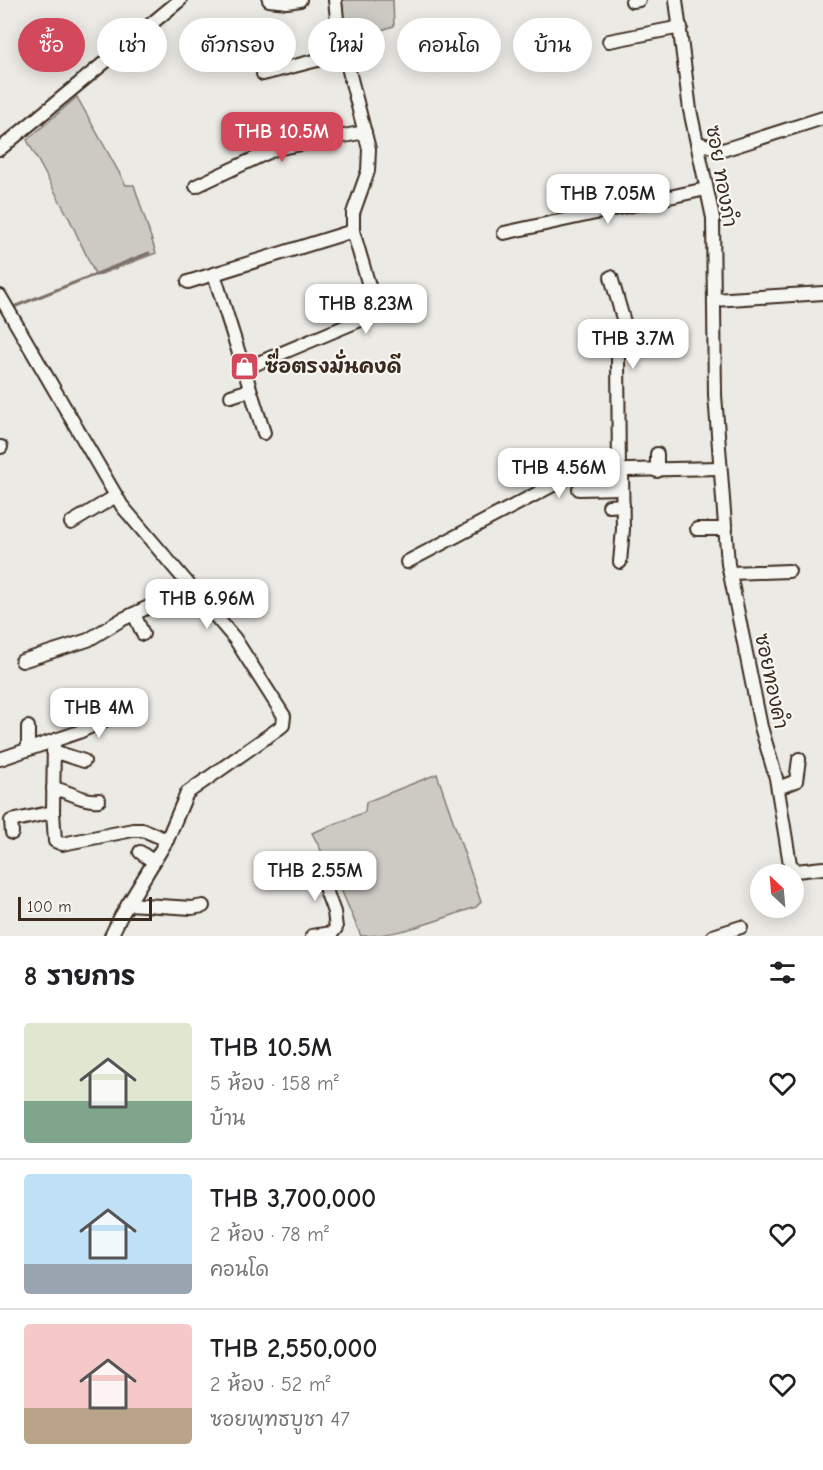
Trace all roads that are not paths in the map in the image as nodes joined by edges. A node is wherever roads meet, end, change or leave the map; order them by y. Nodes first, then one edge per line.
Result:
1 (269, 0) edge
2 (300, 0) edge
3 (335, 0) edge
4 (676, 0) edge
5 (176, 1) edge
6 (337, 18) edge
7 (681, 27) junction
8 (609, 41) dead end
9 (308, 62) edge
10 (350, 72) edge
11 (263, 74) dead end
12 (823, 118) edge
13 (365, 132) junction
14 (698, 143) junction
15 (0, 149) edge
16 (196, 186) dead end
17 (706, 189) junction
18 (575, 193) dead end
19 (583, 214) junction
20 (353, 231) junction
21 (504, 233) dead end
22 (214, 274) junction
23 (611, 277) dead end
24 (188, 282) dead end
25 (823, 293) edge
26 (0, 296) edge
27 (714, 300) junction
28 (622, 342) junction
29 (656, 342) dead end
30 (244, 369) junction
31 (250, 390) junction
32 (231, 396) dead end
33 (264, 433) dead end
34 (657, 454) dead end
35 (719, 468) junction
36 (657, 471) junction
37 (620, 472) junction
38 (622, 488) junction
39 (579, 489) dead end
40 (116, 496) junction
41 (623, 505) junction
42 (609, 506) dead end
43 (71, 523) dead end
44 (697, 529) dead end
45 (726, 529) junction
46 (407, 562) dead end
47 (620, 562) dead end
48 (730, 570) junction
49 (789, 571) dead end
50 (191, 587) junction
51 (134, 614) junction
52 (143, 634) dead end
53 (22, 661) dead end
54 (107, 719) dead end
55 (28, 727) dead end
56 (54, 746) junction
57 (28, 749) junction
58 (0, 759) edge
59 (799, 759) dead end
60 (84, 761) dead end
61 (53, 788) junction
62 (777, 788) junction
63 (99, 800) dead end
64 (53, 812) junction
65 (12, 833) dead end
66 (167, 840) junction
67 (140, 852) dead end
68 (154, 862) junction
69 (823, 868) edge
70 (320, 874) dead end
71 (128, 904) junction
72 (203, 906) dead end
73 (741, 927) dead end
74 (320, 935) edge
75 (111, 936) edge
76 (312, 936) edge
77 (713, 936) edge

1 - 2 street
3 - 6 street
4 - 7 street, ซอย ทองภํา
5 - 15 street
7 - 8 street
7 - 14 street, ซอย ทองภํา
9 - 11 street
10 - 13 street
12 - 14 street
13 - 16 street
13 - 20 street
14 - 17 street, ซอย ทองภํา
17 - 19 street
17 - 27 street, ซอย ทองภํา
18 - 19 street
19 - 21 street
20 - 22 street
20 - 30 street
22 - 24 street
22 - 30 street
23 - 28 street
25 - 27 street
26 - 40 street
27 - 35 street, ซอย ทองภํา
28 - 29 street
28 - 37 street
30 - 31 street
31 - 32 street
31 - 33 street
34 - 36 street
35 - 36 street
35 - 45 street, ซอยทองคำ
36 - 37 street
37 - 38 street
37 - 46 street
38 - 39 street
38 - 41 street
40 - 43 street
40 - 50 street
41 - 42 street
41 - 47 street
44 - 45 street
45 - 48 street, ซอยทองคำ
48 - 49 street
48 - 62 street, ซอยทองคำ
50 - 51 street
50 - 66 street
51 - 52 street
51 - 53 street
54 - 56 street
55 - 57 street
56 - 57 street
56 - 60 street
56 - 61 street
57 - 58 street
59 - 62 street
61 - 63 street
61 - 64 street
62 - 69 street, ซอยทองคำ
64 - 65 street
64 - 66 street
66 - 68 street
67 - 68 street
68 - 71 street
70 - 74 street
71 - 72 street
71 - 75 street
73 - 77 street
74 - 76 street

